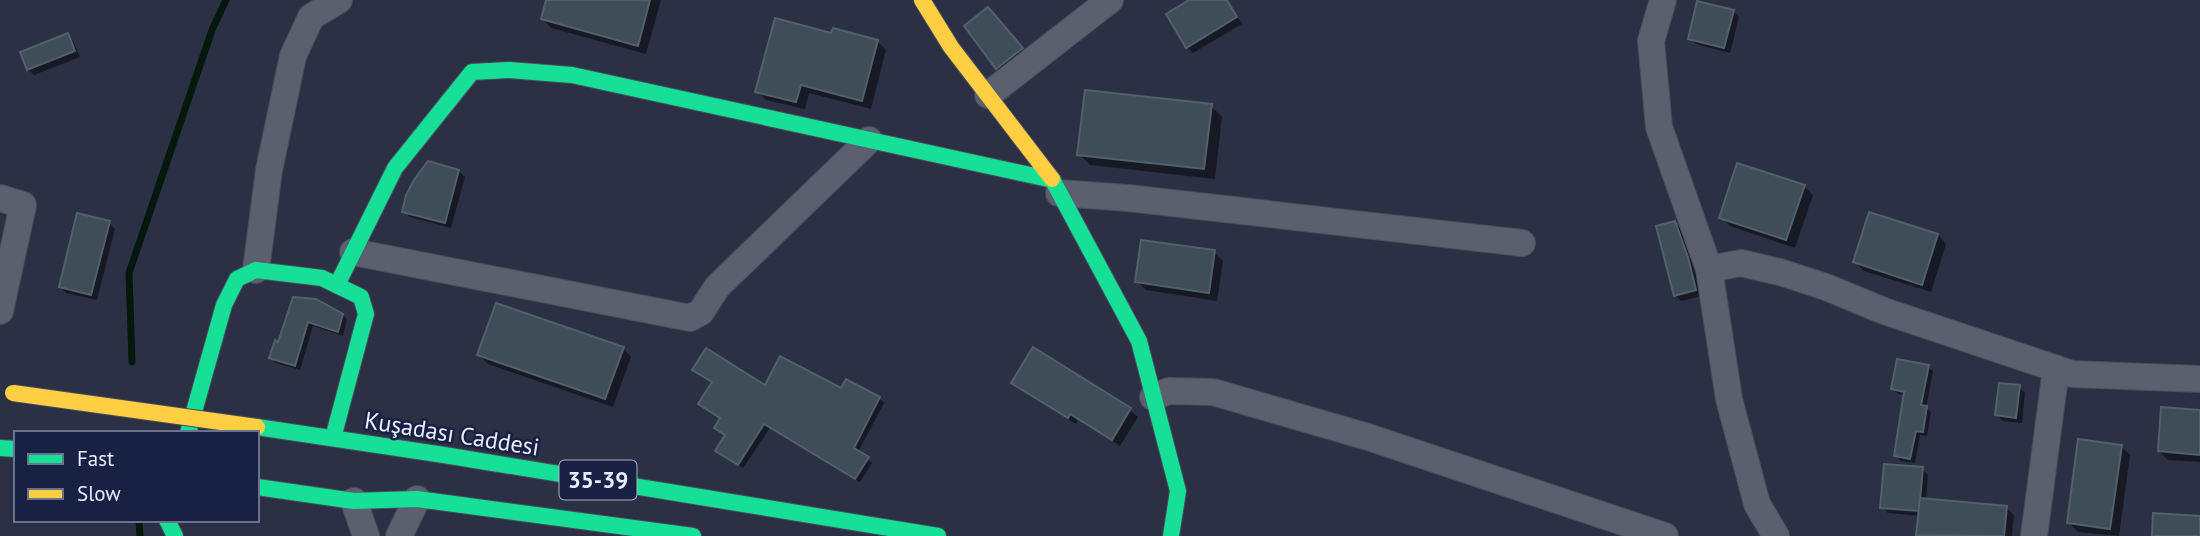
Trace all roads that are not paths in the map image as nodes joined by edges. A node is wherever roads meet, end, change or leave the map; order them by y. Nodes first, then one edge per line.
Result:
1 (339, 0) edge
2 (922, 0) edge
3 (1110, 0) edge
4 (1663, 0) edge
5 (988, 95) junction
6 (869, 140) junction
7 (1056, 187) junction
8 (0, 198) edge
9 (1522, 243) dead end
10 (353, 253) junction
11 (256, 270) junction
12 (1709, 270) junction
13 (337, 285) junction
14 (0, 310) edge
15 (2056, 369) junction
16 (2200, 379) edge
17 (6, 392) edge
18 (1153, 397) junction
19 (189, 431) edge
20 (334, 438) junction
21 (259, 487) edge
22 (417, 499) junction
23 (354, 501) junction
24 (366, 536) edge
25 (399, 536) edge
26 (693, 536) edge
27 (938, 536) edge
28 (1171, 536) edge
29 (1665, 536) edge
30 (1776, 536) edge
31 (2034, 536) edge

1 - 11 street
2 - 5 main road
3 - 5 street
4 - 12 street
5 - 7 main road
6 - 7 main road
6 - 10 street
6 - 10 main road
7 - 9 street
7 - 18 main road
8 - 14 street
10 - 13 main road
11 - 13 main road
11 - 19 main road
12 - 15 street
12 - 30 street
13 - 20 main road
15 - 16 street
15 - 31 street
17 - 20 main road, Kuşadası Caddesi / 35-39, bridge
18 - 28 main road
18 - 29 street
20 - 27 main road, Kuşadası Caddesi / 35-39
21 - 23 main road, 35-39
22 - 23 main road, 35-39
22 - 25 street
22 - 26 main road, 35-39
23 - 24 street

